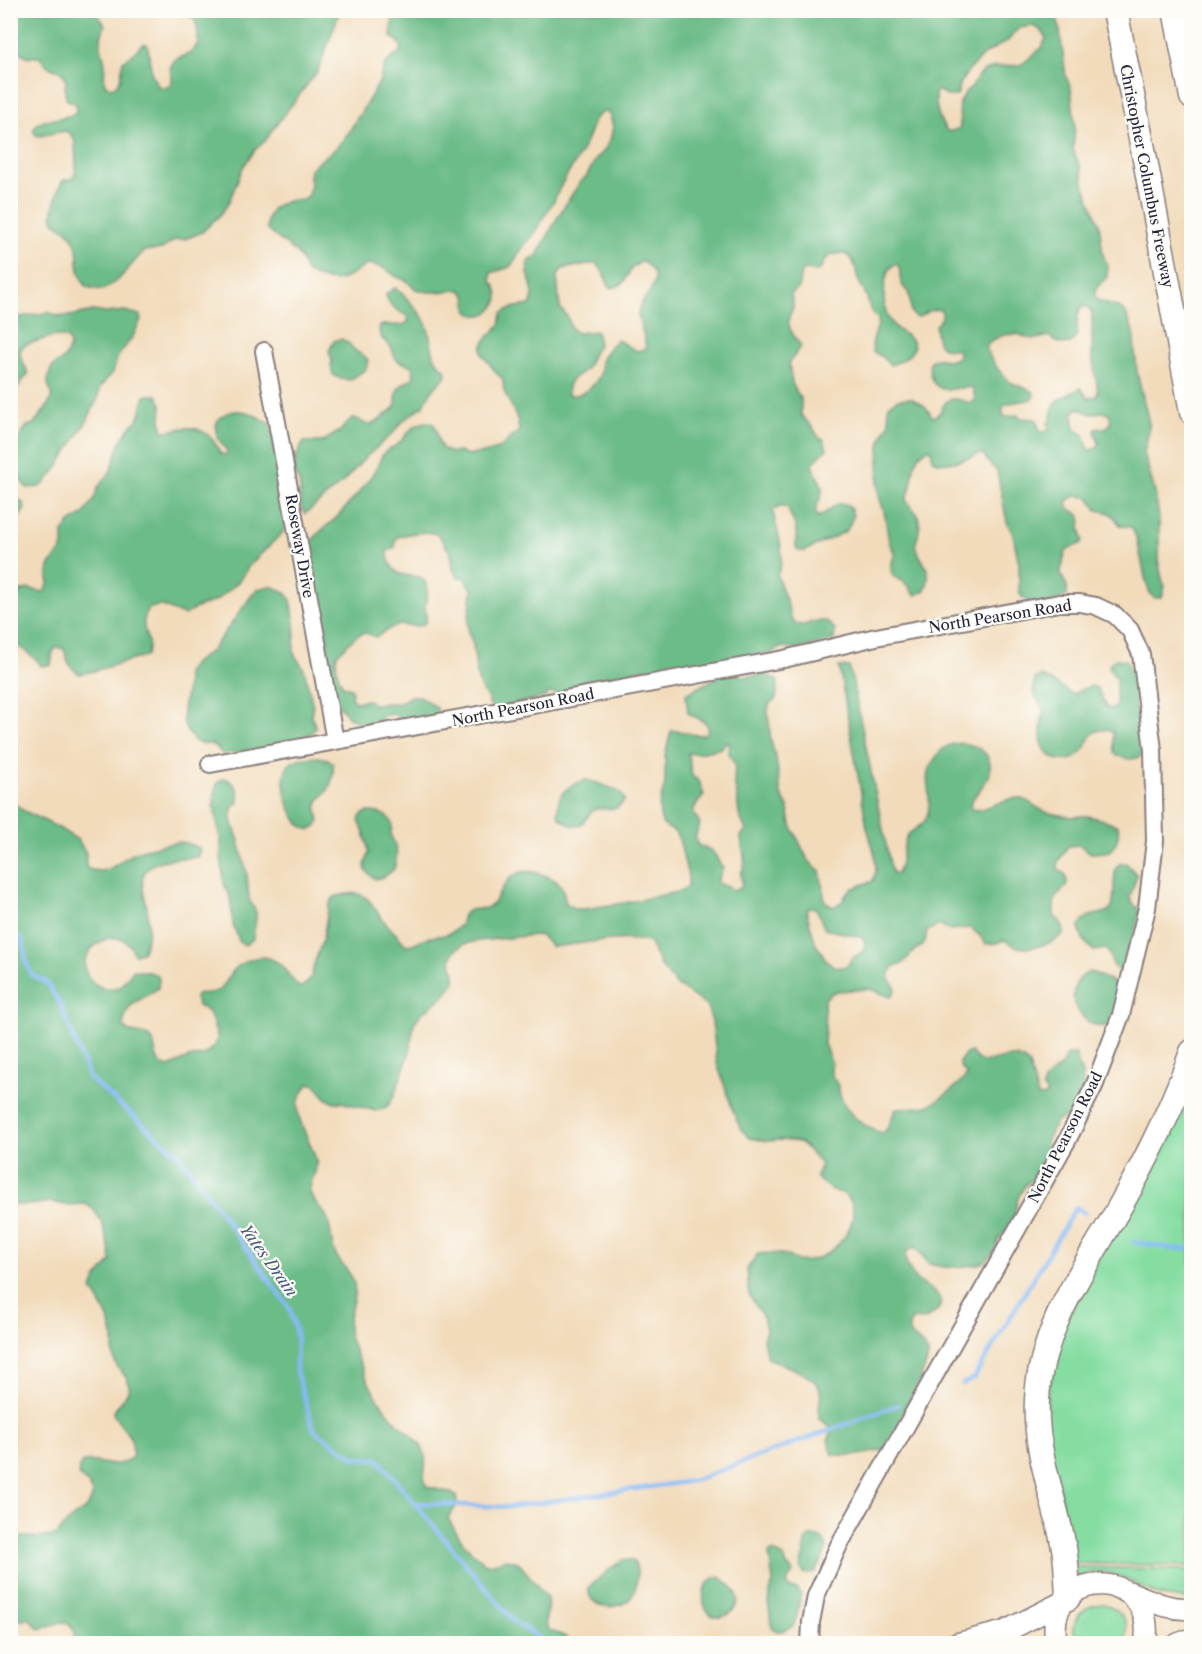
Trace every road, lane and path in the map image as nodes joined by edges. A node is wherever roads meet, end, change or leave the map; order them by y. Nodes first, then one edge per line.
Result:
1 (1115, 10) edge
2 (1175, 10) edge
3 (1191, 97) edge
4 (264, 351) dead end
5 (1191, 411) edge
6 (335, 741) junction
7 (210, 764) dead end
8 (1191, 1052) edge
9 (1116, 1587) junction
10 (1066, 1599) junction
11 (1191, 1608) edge
12 (1191, 1639) edge
13 (810, 1644) edge
14 (957, 1644) edge
15 (1057, 1644) edge
16 (1145, 1644) edge
17 (1178, 1644) edge

1 - 5 highway, Christopher Columbus Freeway
2 - 3 highway
4 - 6 street, Roseway Drive
6 - 7 street, North Pearson Road
6 - 13 street, North Pearson Road
8 - 10 highway
9 - 10 main road
9 - 11 main road
9 - 16 main road
10 - 14 main road
10 - 15 main road
12 - 17 main road

